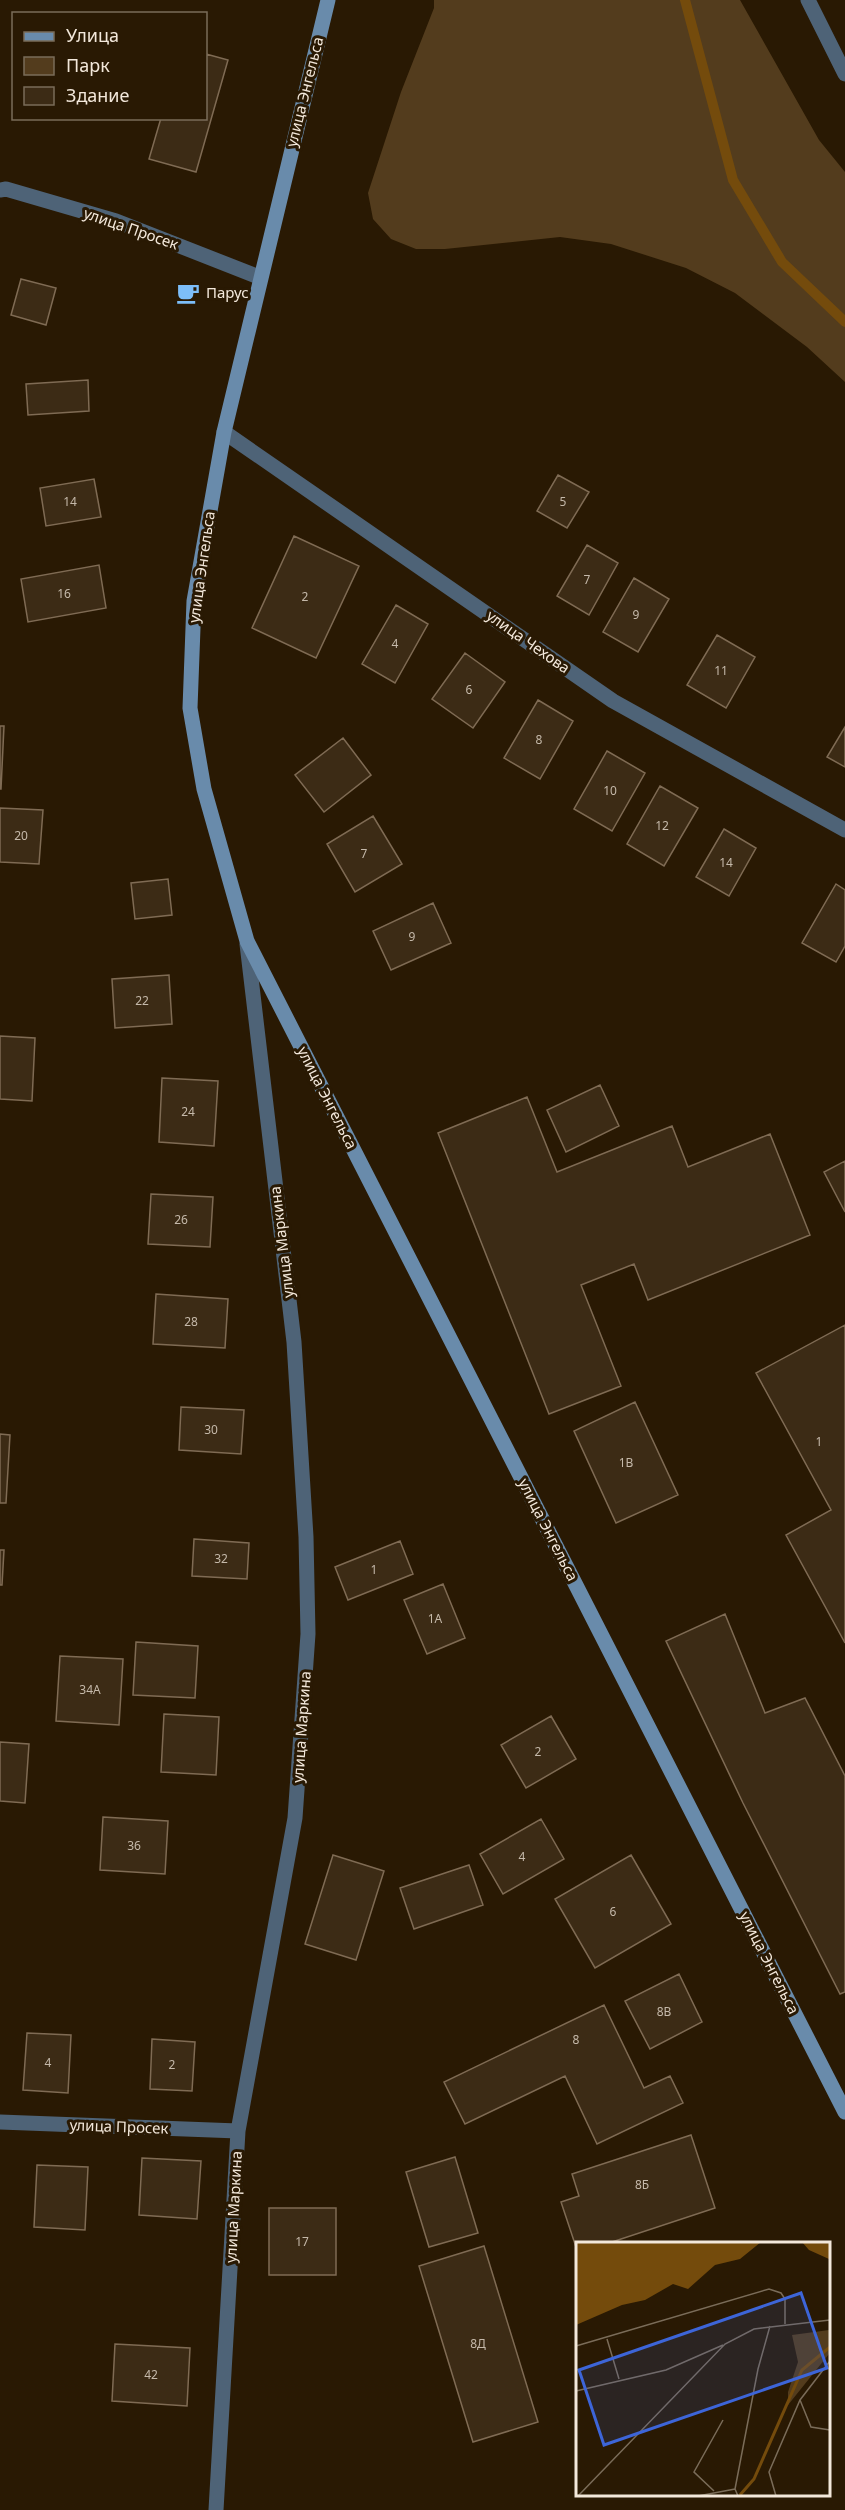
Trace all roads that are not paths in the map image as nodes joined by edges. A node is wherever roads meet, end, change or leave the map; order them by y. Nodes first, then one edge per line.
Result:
1 (328, 0) edge
2 (808, 0) edge
3 (845, 75) edge
4 (0, 190) edge
5 (260, 277) junction
6 (224, 432) junction
7 (845, 830) edge
8 (247, 941) junction
9 (845, 2112) edge
10 (0, 2122) edge
11 (238, 2131) junction
12 (216, 2510) edge

1 - 5 main road, улица Энгельса
2 - 3 street
4 - 5 street, улица Просек
5 - 6 main road, улица Энгельса
6 - 7 street, улица Чехова
6 - 8 main road, улица Энгельса
8 - 9 main road, улица Энгельса
8 - 11 street, улица Маркина
10 - 11 street, улица Просек
11 - 12 street, улица Маркина

